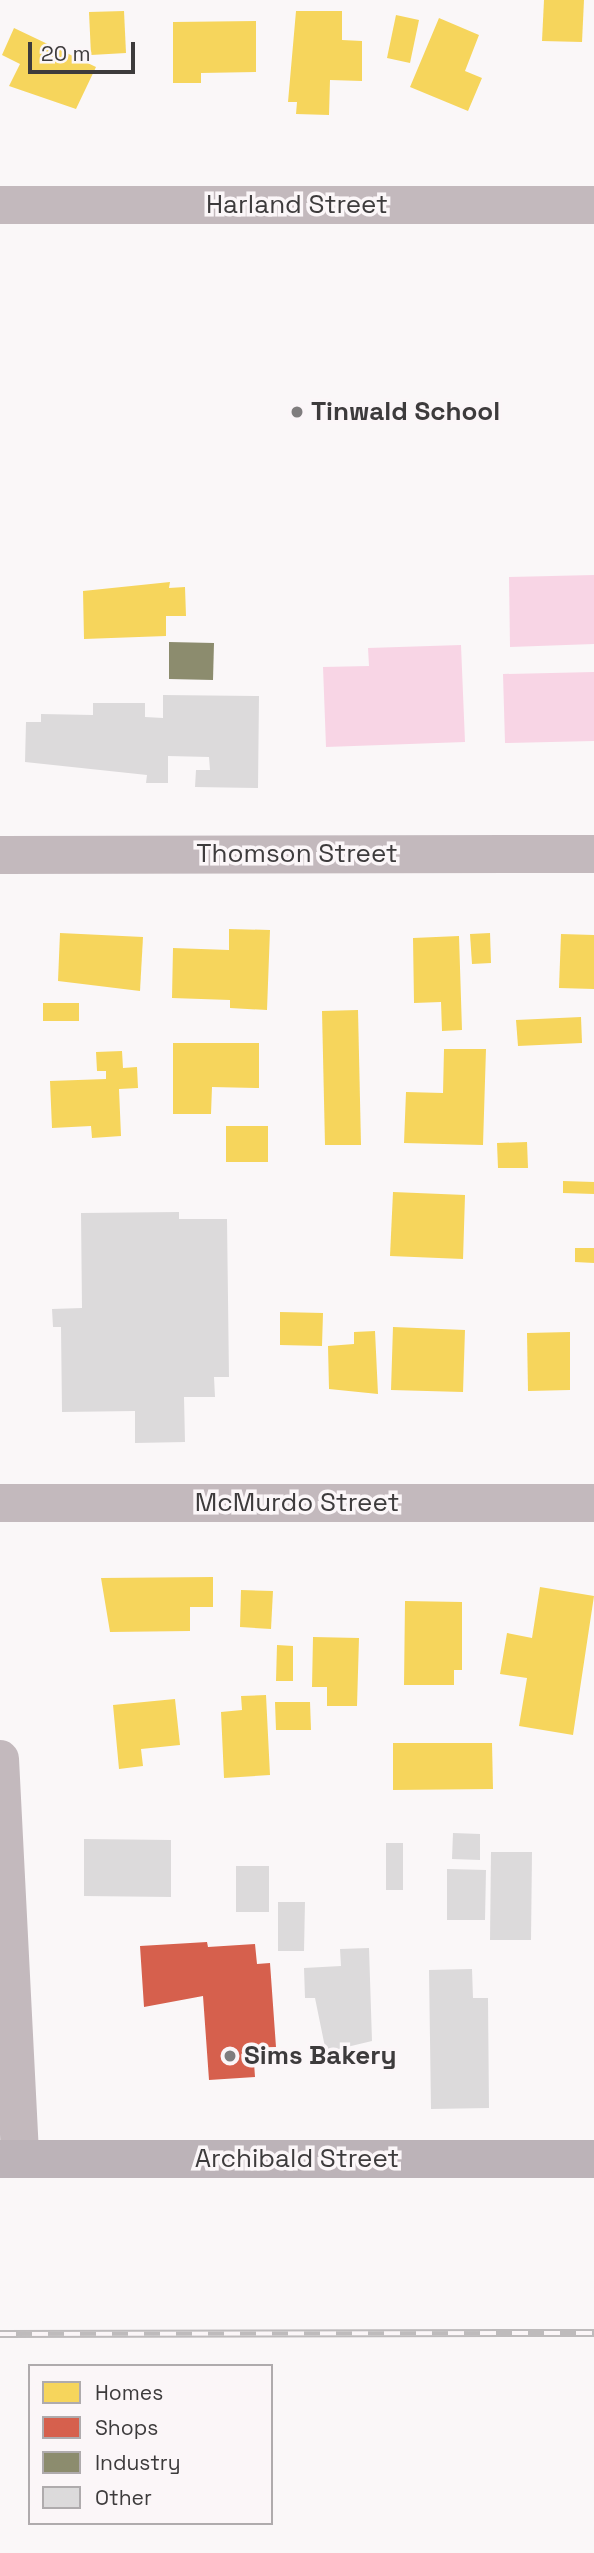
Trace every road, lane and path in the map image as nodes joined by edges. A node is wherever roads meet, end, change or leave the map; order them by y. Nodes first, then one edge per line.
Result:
1 (0, 205) edge
2 (594, 205) edge
3 (594, 854) edge
4 (0, 855) edge
5 (0, 1503) edge
6 (594, 1503) edge
7 (0, 1759) edge
8 (10, 2159) edge
9 (594, 2159) edge

1 - 2 street, Harland Street
3 - 4 street, Thomson Street
5 - 6 street, McMurdo Street
7 - 8 street
8 - 9 highway, Archibald Street

